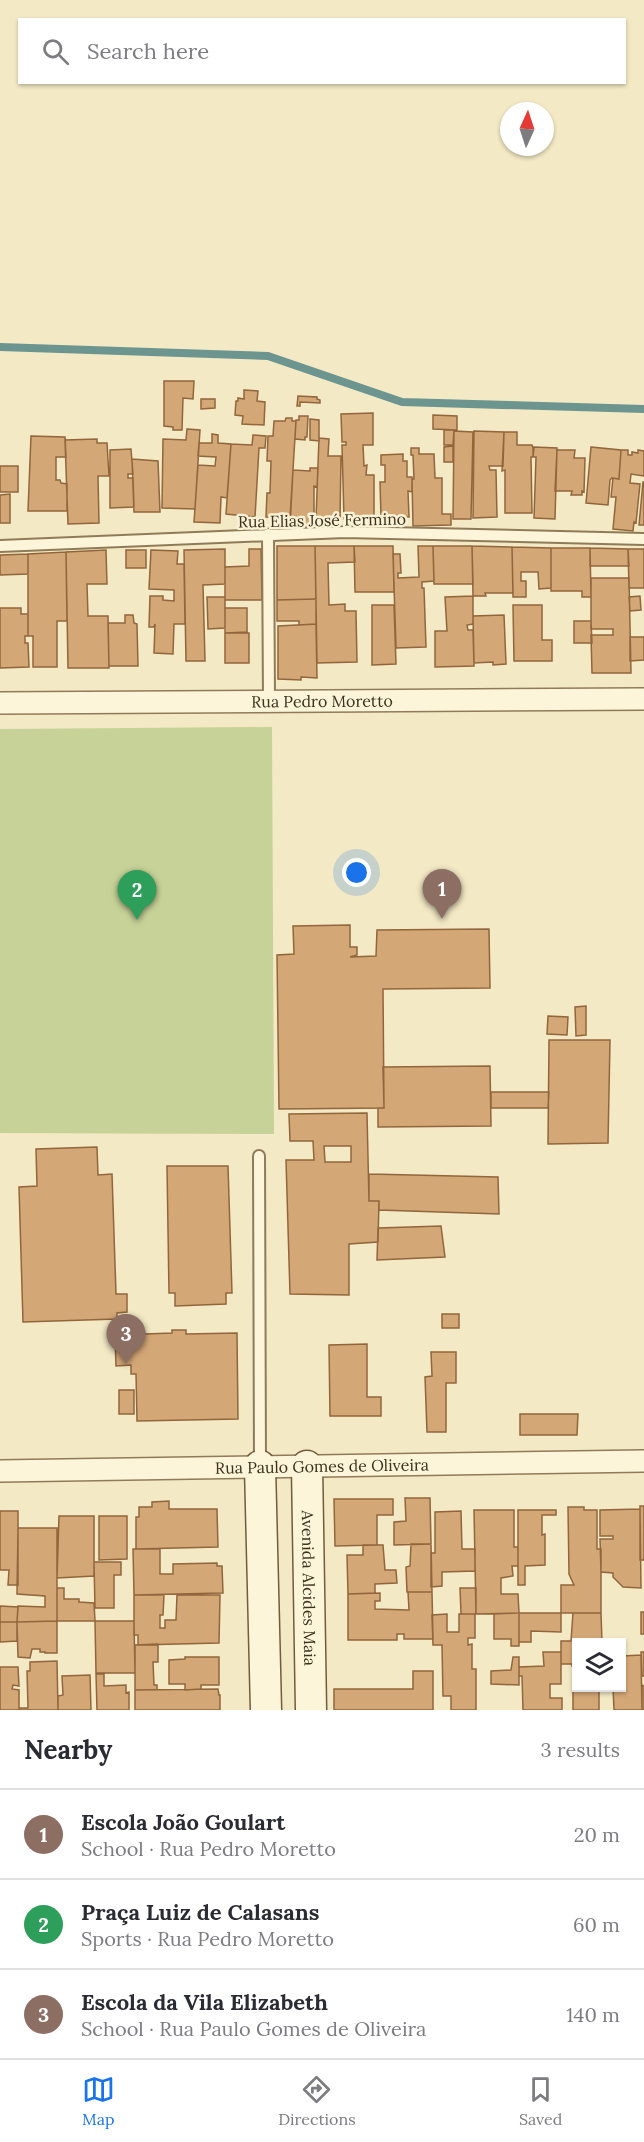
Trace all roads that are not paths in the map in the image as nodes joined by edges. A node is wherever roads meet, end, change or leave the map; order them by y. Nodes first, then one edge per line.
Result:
1 (268, 534) junction
2 (644, 539) edge
3 (0, 546) edge
4 (644, 699) edge
5 (269, 701) junction
6 (0, 703) edge
7 (259, 1156) dead end
8 (644, 1461) edge
9 (260, 1466) junction
10 (307, 1466) junction
11 (0, 1470) edge
12 (266, 1710) edge
13 (311, 1710) edge

1 - 2 lane, Rua Elias José Fermino
1 - 3 lane, Rua Elias José Fermino
1 - 5 lane
4 - 5 street, Rua Pedro Moretto
5 - 6 street, Rua Pedro Moretto
7 - 9 lane
8 - 10 street, Rua Paulo Gomes de Oliveira
9 - 10 street, Rua Paulo Gomes de Oliveira
9 - 11 street, Rua Paulo Gomes de Oliveira
9 - 12 street
10 - 13 street, Avenida Alcides Maia

